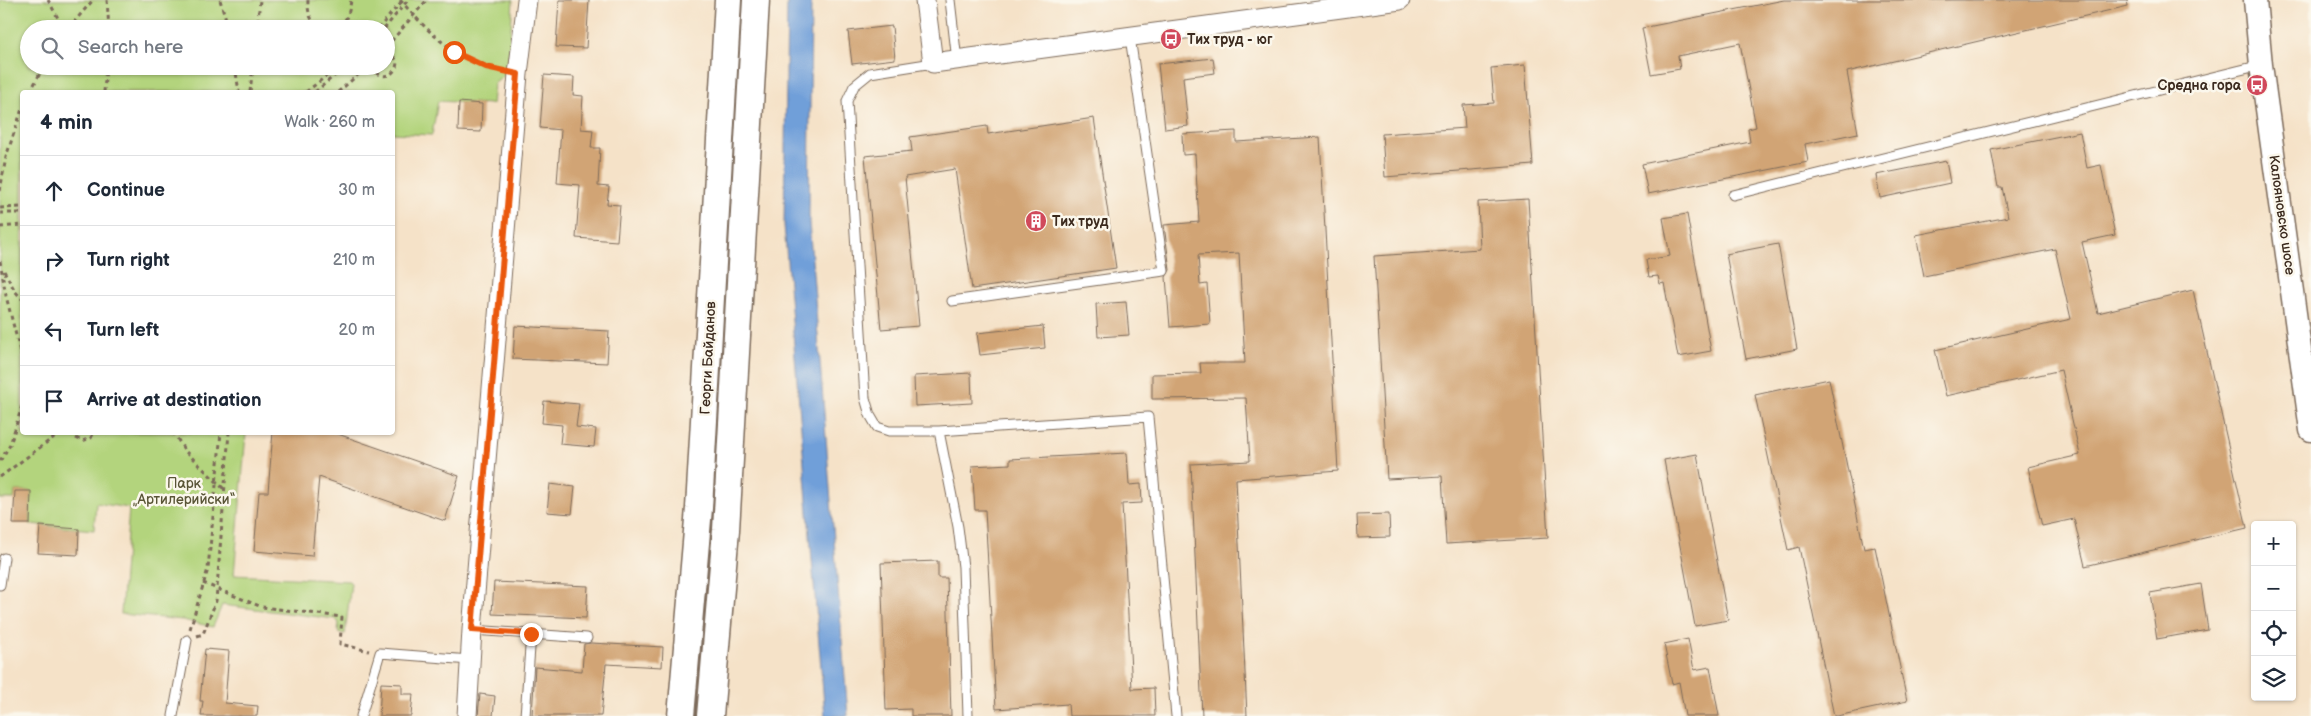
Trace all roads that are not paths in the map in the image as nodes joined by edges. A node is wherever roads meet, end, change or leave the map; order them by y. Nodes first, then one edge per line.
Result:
1 (527, 0) edge
2 (728, 0) edge
3 (756, 0) edge
4 (925, 0) edge
5 (950, 0) edge
6 (1400, 0) edge
7 (2255, 0) edge
8 (1130, 37) junction
9 (957, 61) junction
10 (933, 63) junction
11 (2261, 65) junction
12 (1733, 195) dead end
13 (952, 301) dead end
14 (2311, 430) edge
15 (939, 431) junction
16 (4, 558) dead end
17 (0, 585) edge
18 (472, 630) junction
19 (531, 634) junction
20 (587, 638) dead end
21 (187, 640) road end
22 (470, 660) junction
23 (174, 716) edge
24 (361, 716) edge
25 (467, 716) edge
26 (525, 716) edge
27 (681, 716) edge
28 (710, 716) edge
29 (968, 716) edge
30 (1176, 716) edge

1 - 18 street
2 - 27 main road, Георги Байданов
3 - 28 main road, Георги Байданов
4 - 10 street
5 - 9 lane
6 - 8 street
7 - 11 street, Калояновско шосе
8 - 9 street
8 - 13 lane
9 - 10 street
10 - 15 lane
11 - 12 lane
11 - 14 street, Калояновско шосе
15 - 29 lane
15 - 30 lane
16 - 17 lane
18 - 19 lane
18 - 22 street
19 - 20 lane
19 - 26 lane
21 - 23 lane
22 - 24 lane
22 - 25 street

